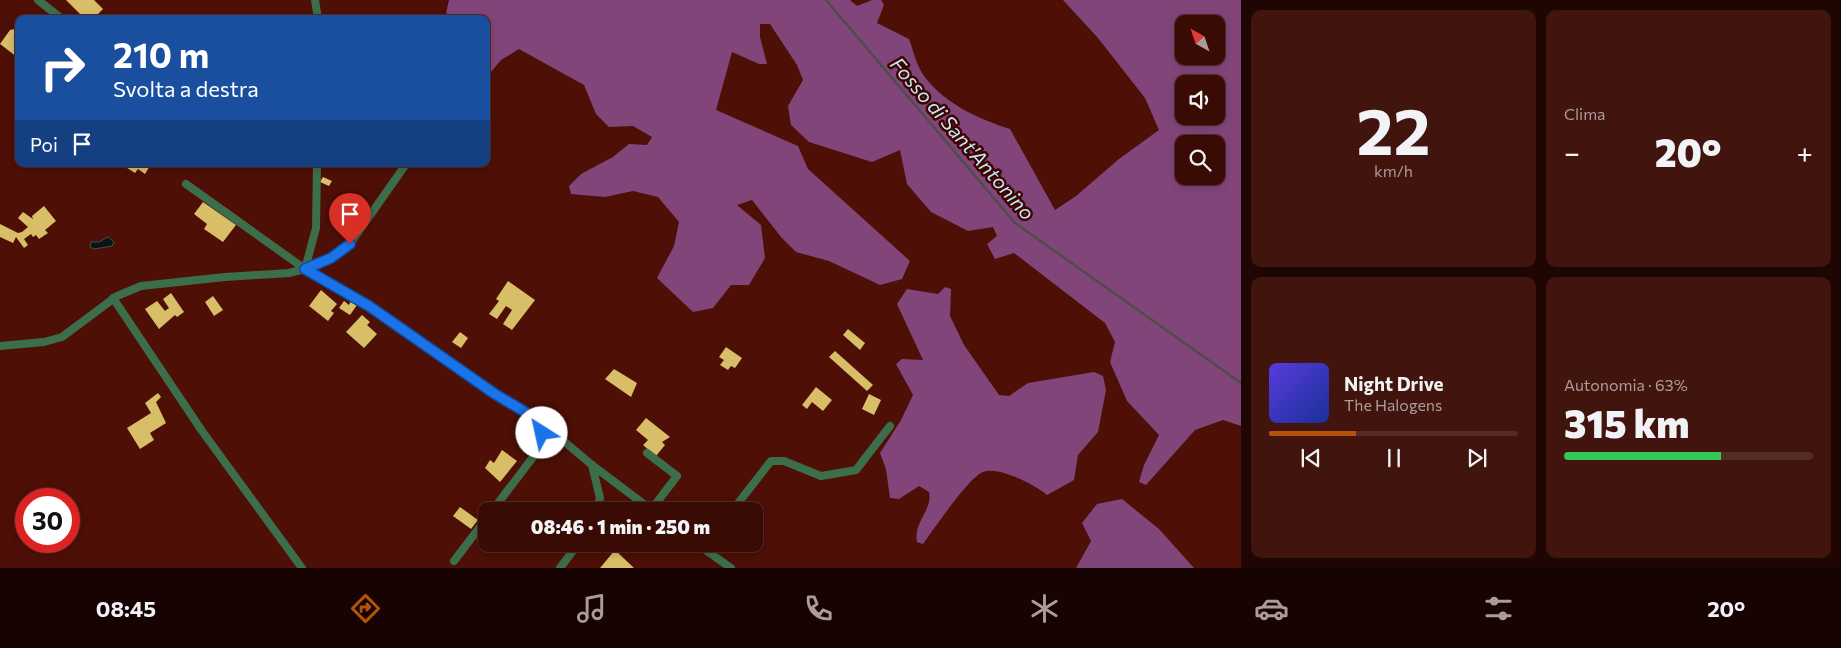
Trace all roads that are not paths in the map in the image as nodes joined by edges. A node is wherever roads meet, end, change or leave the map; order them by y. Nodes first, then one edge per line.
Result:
1 (38, 0) edge
2 (315, 0) edge
3 (57, 15) edge
4 (317, 15) edge
5 (317, 167) edge
6 (404, 167) edge
7 (186, 184) dead end
8 (305, 269) junction
9 (113, 298) junction
10 (0, 346) edge
11 (542, 422) junction
12 (890, 426) dead end
13 (647, 452) dead end
14 (592, 465) junction
15 (499, 502) edge
16 (599, 502) edge
17 (641, 502) edge
18 (658, 502) edge
19 (739, 502) edge
20 (478, 530) edge
21 (572, 552) edge
22 (711, 552) edge
23 (454, 561) dead end
24 (302, 568) edge
25 (560, 568) edge
26 (731, 568) edge

1 - 3 street
2 - 4 street
5 - 8 street
6 - 8 street
7 - 8 street
8 - 9 street
8 - 11 street
9 - 10 street
9 - 24 street
11 - 14 street
11 - 15 street
12 - 19 street
13 - 18 street
14 - 16 street
14 - 17 street
20 - 23 street
21 - 25 street
22 - 26 street

